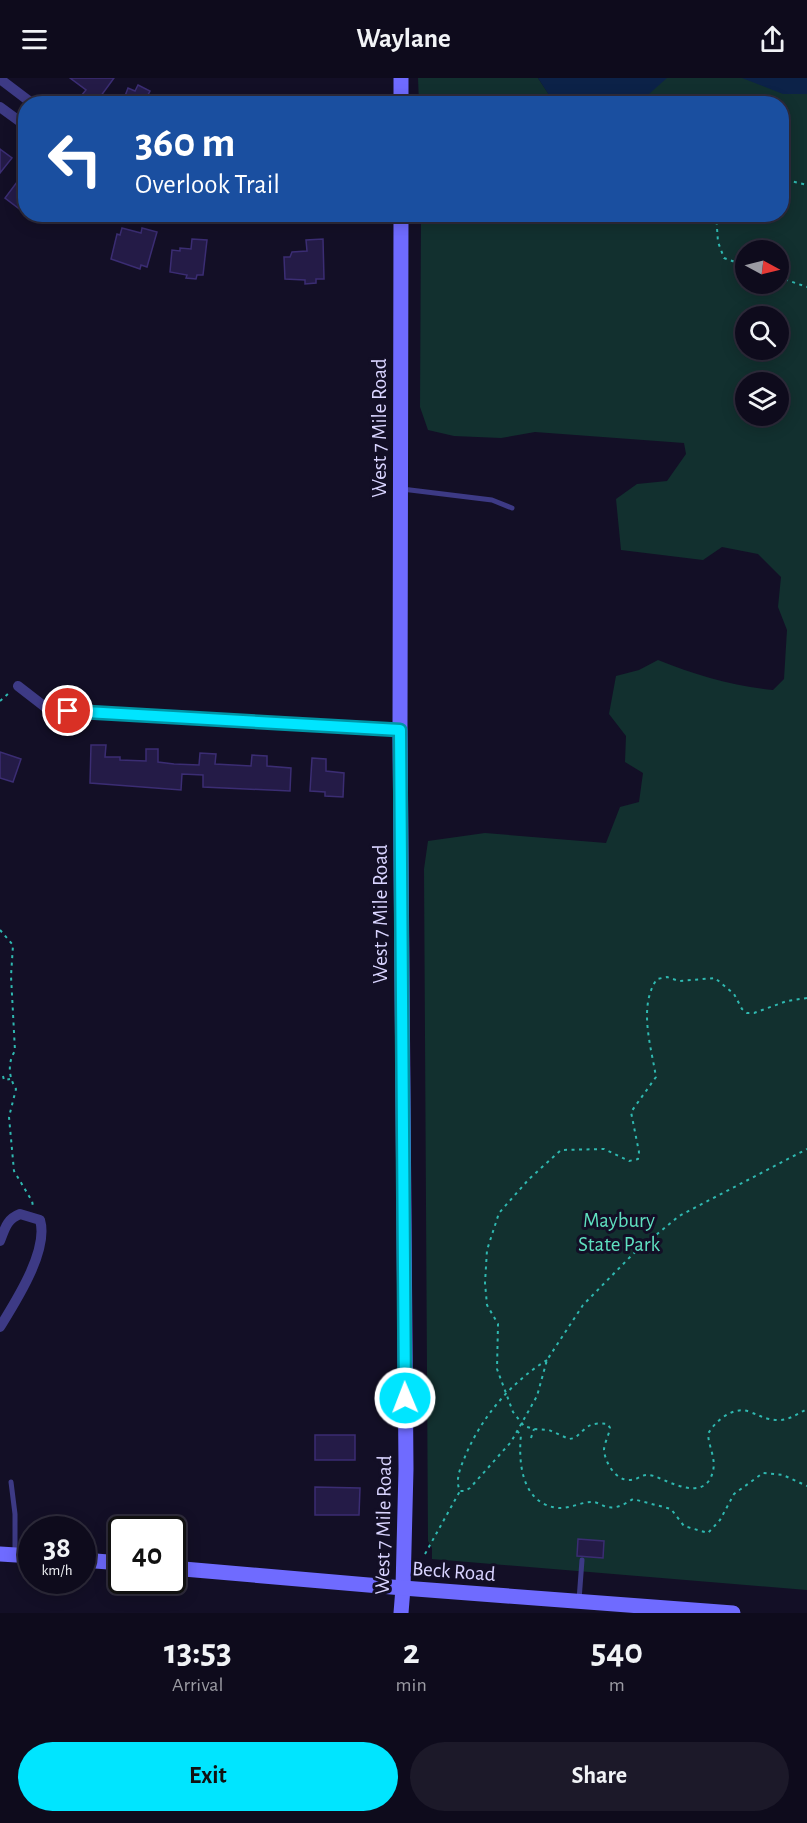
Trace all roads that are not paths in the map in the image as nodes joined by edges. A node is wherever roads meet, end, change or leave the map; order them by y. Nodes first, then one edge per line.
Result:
1 (401, 78) edge
2 (0, 80) edge
3 (22, 96) edge
4 (401, 96) edge
5 (0, 107) edge
6 (18, 120) edge
7 (401, 222) edge
8 (400, 489) junction
9 (512, 508) dead end
10 (18, 686) dead end
11 (400, 730) junction
12 (0, 1241) edge
13 (0, 1327) edge
14 (11, 1482) dead end
15 (8, 1554) edge
16 (582, 1560) dead end
17 (186, 1569) edge
18 (403, 1588) junction
19 (579, 1601) junction
20 (401, 1613) edge
21 (734, 1613) edge

1 - 4 street
2 - 3 street
5 - 6 street
7 - 8 street, West 7 Mile Road
8 - 9 lane
8 - 11 street, West 7 Mile Road
10 - 11 street
11 - 18 street, West 7 Mile Road
12 - 13 street
14 - 15 lane
16 - 19 lane
17 - 18 street, Beck Road
18 - 19 street, Beck Road
18 - 20 street, West 7 Mile Road
19 - 21 street, Beck Road

